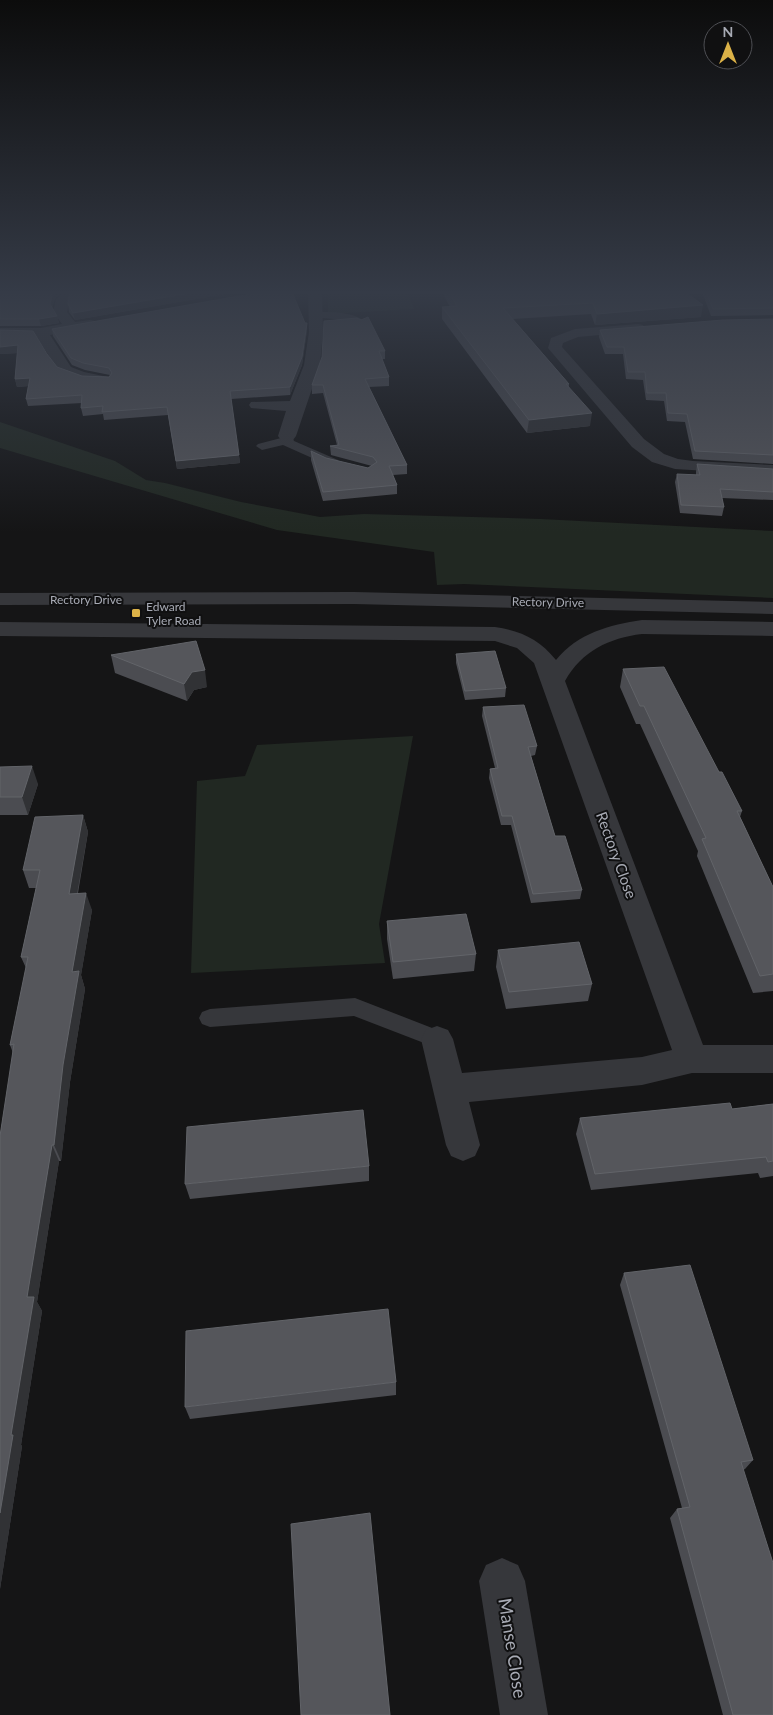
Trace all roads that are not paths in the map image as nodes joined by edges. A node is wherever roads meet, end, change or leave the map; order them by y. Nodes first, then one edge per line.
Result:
1 (70, 372) edge
2 (309, 372) edge
3 (576, 372) edge
4 (104, 380) edge
5 (257, 405) dead end
6 (296, 406) junction
7 (287, 438) junction
8 (262, 446) dead end
9 (349, 466) edge
10 (773, 470) edge
11 (323, 598) junction
12 (0, 599) edge
13 (773, 608) edge
14 (0, 629) edge
15 (773, 629) edge
16 (321, 632) junction
17 (554, 681) junction
18 (210, 1018) dead end
19 (437, 1039) joint
20 (692, 1059) junction
21 (773, 1059) edge
22 (450, 1089) junction
23 (464, 1145) dead end
24 (502, 1581) dead end
25 (524, 1715) edge

1 - 4 street
2 - 6 street
3 - 10 street
5 - 6 street
6 - 7 street
7 - 8 lane
7 - 9 lane
11 - 12 street, Rectory Drive
11 - 13 street, Rectory Drive
11 - 16 street
14 - 16 street
15 - 17 street
16 - 17 street, Rectory Close
17 - 20 street, Rectory Close
18 - 19 lane
19 - 22 street
20 - 21 street
20 - 22 street
22 - 23 street
24 - 25 street, Manse Close

